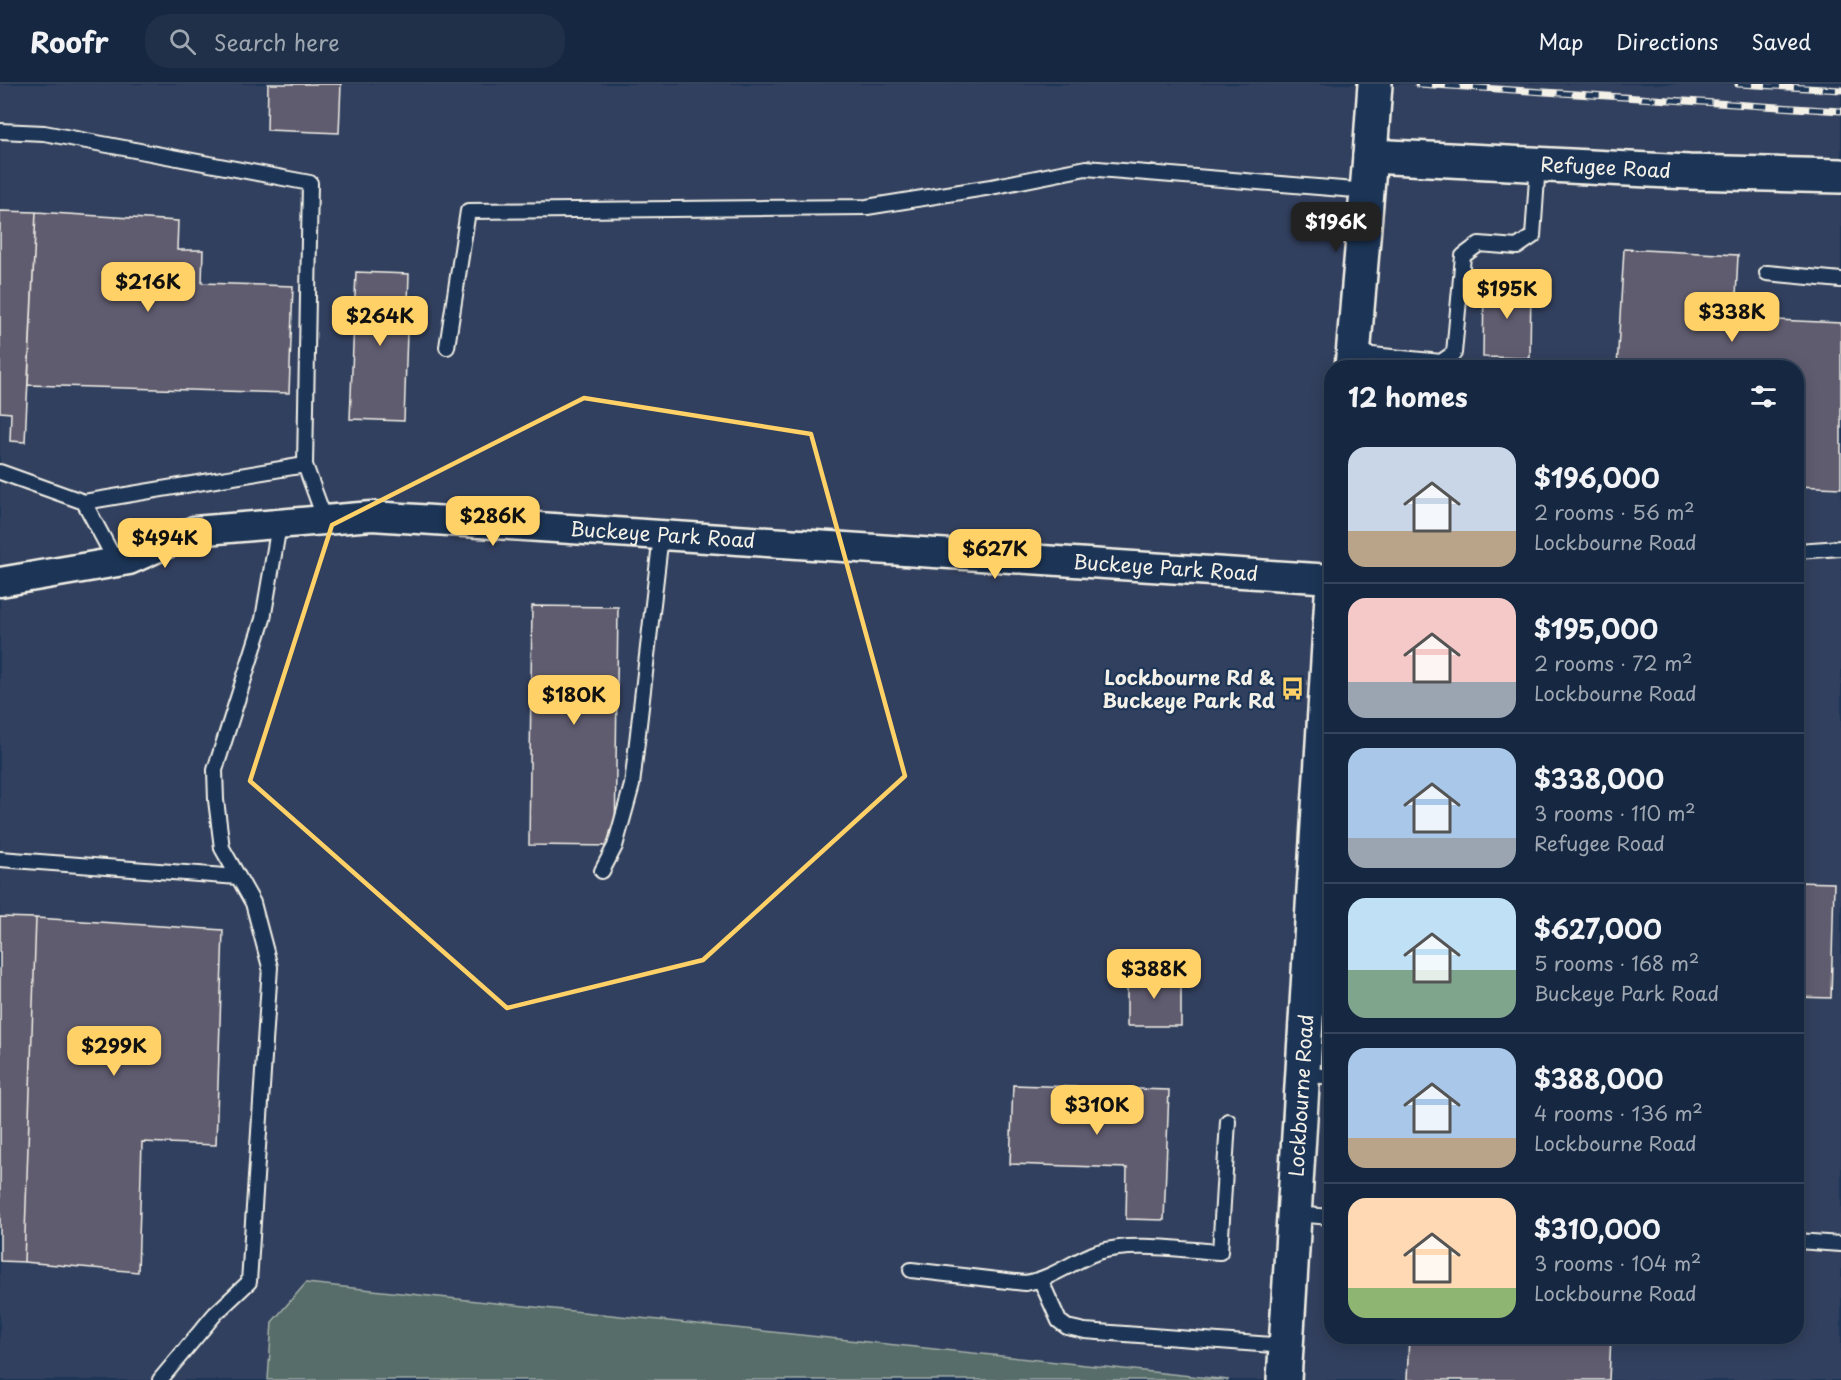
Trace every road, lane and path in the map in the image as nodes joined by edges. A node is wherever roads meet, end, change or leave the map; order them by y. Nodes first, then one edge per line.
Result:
1 (1374, 84) edge
2 (0, 131) edge
3 (1370, 156) junction
4 (1538, 164) junction
5 (1841, 176) edge
6 (1367, 191) junction
7 (1767, 273) dead end
8 (1841, 280) edge
9 (447, 347) dead end
10 (1352, 360) edge
11 (1444, 360) edge
12 (304, 465) junction
13 (0, 472) edge
14 (84, 502) junction
15 (325, 520) junction
16 (279, 525) junction
17 (661, 535) junction
18 (1841, 548) edge
19 (1804, 551) edge
20 (116, 562) junction
21 (0, 582) edge
22 (1324, 598) edge
23 (1324, 851) edge
24 (0, 859) edge
25 (602, 871) dead end
26 (238, 877) junction
27 (1317, 1076) edge
28 (1228, 1121) dead end
29 (1293, 1214) junction
30 (1324, 1216) edge
31 (1804, 1241) edge
32 (1841, 1244) edge
33 (911, 1270) dead end
34 (1041, 1281) junction
35 (1286, 1346) junction
36 (160, 1380) edge
37 (1284, 1380) edge

1 - 3 main road
2 - 12 lane
3 - 4 main road, Refugee Road
3 - 6 main road
4 - 5 main road, Refugee Road
4 - 11 lane
6 - 9 lane
6 - 10 main road
7 - 8 lane
12 - 14 lane
12 - 15 lane
13 - 14 lane
14 - 20 lane
15 - 16 street, Buckeye Park Road
15 - 17 street, Buckeye Park Road
16 - 20 street, Buckeye Park Road
16 - 26 lane
17 - 22 street, Buckeye Park Road
17 - 25 lane
18 - 19 lane
20 - 21 street, Buckeye Park Road
23 - 27 main road, Lockbourne Road
24 - 26 lane
26 - 36 lane
27 - 29 main road, Lockbourne Road
28 - 34 lane
29 - 30 lane
29 - 35 main road, Lockbourne Road
31 - 32 lane
33 - 34 lane
34 - 35 lane
35 - 37 main road, Lockbourne Road

